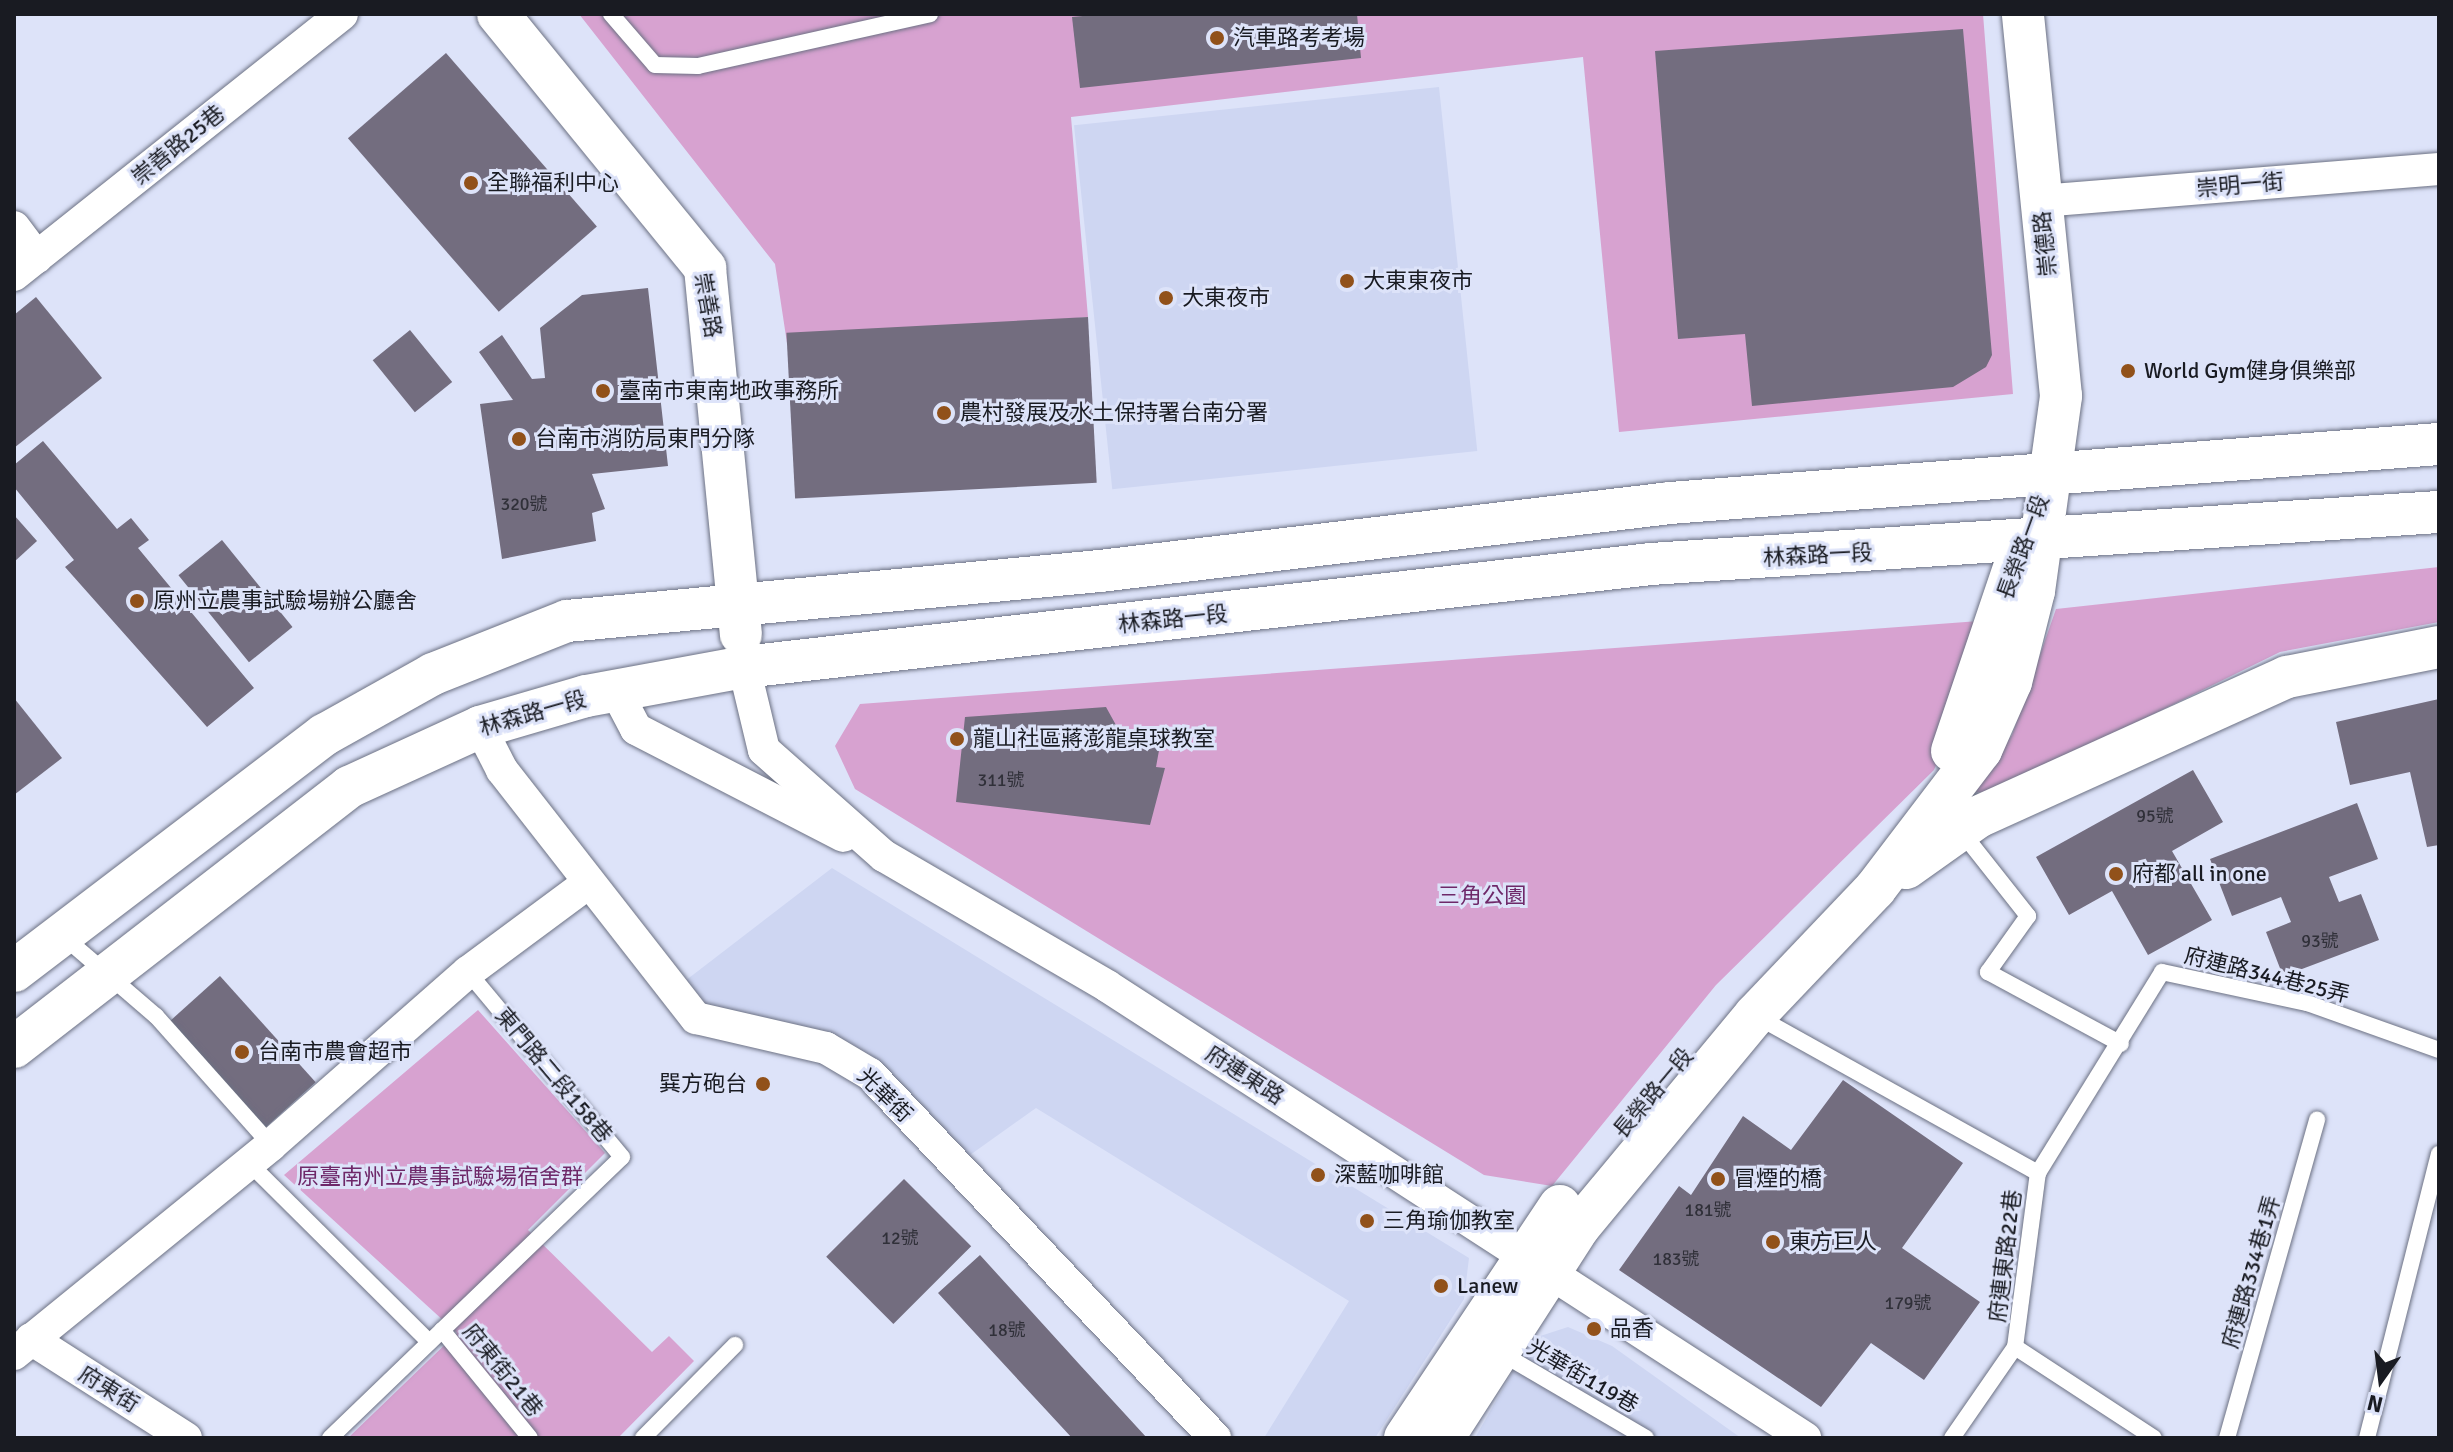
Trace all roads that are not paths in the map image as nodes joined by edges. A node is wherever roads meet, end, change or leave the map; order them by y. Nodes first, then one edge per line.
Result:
1 (342, 14) edge
2 (498, 14) edge
3 (611, 14) edge
4 (930, 14) edge
5 (2023, 14) edge
6 (2439, 169) edge
7 (2041, 201) junction
8 (14, 227) edge
9 (26, 266) edge
10 (2439, 444) edge
11 (2051, 474) junction
12 (2439, 512) edge
13 (2032, 541) junction
14 (738, 608) junction
15 (2439, 647) edge
16 (744, 667) junction
17 (616, 691) junction
18 (480, 727) junction
19 (1960, 830) junction
20 (884, 856) junction
21 (587, 884) junction
22 (1875, 889) junction
23 (62, 935) junction
24 (14, 971) edge
25 (468, 972) junction
26 (109, 975) junction
27 (1755, 1015) junction
28 (2121, 1044) junction
29 (14, 1047) edge
30 (2439, 1050) edge
31 (2317, 1119) dead end
32 (260, 1154) junction
33 (2439, 1154) edge
34 (2038, 1173) junction
35 (1535, 1261) junction
36 (442, 1330) junction
37 (429, 1342) junction
38 (735, 1345) dead end
39 (23, 1347) edge
40 (2015, 1347) junction
41 (1498, 1352) junction
42 (186, 1438) edge
43 (330, 1438) edge
44 (530, 1438) edge
45 (643, 1438) edge
46 (1215, 1438) edge
47 (1405, 1438) edge
48 (1443, 1438) edge
49 (1646, 1438) edge
50 (1805, 1438) edge
51 (1952, 1438) edge
52 (2154, 1438) edge
53 (2227, 1438) edge
54 (2367, 1438) edge

1 - 9 street, 崇善路25巷
2 - 14 street, 崇善路
3 - 4 lane
5 - 7 street, 崇德路
6 - 7 street, 崇明一街
7 - 11 street, 崇德路
8 - 9 street
10 - 11 street
11 - 13 street, 長榮路一段
11 - 14 street
12 - 13 street, 林森路一段
13 - 16 street, 林森路一段
13 - 22 street, 長榮路一段
13 - 35 street, 長榮路一段
14 - 16 street, 崇善路
14 - 23 street
15 - 19 street
16 - 17 street, 林森路一段
16 - 20 street, 府連東路
17 - 18 street, 林森路一段
17 - 20 street
18 - 21 street, 光華街
18 - 26 street, 林森路一段
19 - 22 street
19 - 28 lane
20 - 35 street, 府連東路
21 - 25 street
21 - 46 street, 光華街
22 - 27 street, 長榮路一段
23 - 24 street
23 - 26 lane
25 - 32 street
25 - 36 lane, 東門路二段158巷
26 - 29 street, 林森路一段
26 - 32 lane
27 - 34 lane
27 - 35 street, 長榮路一段
28 - 30 lane, 府連路344巷25弄
28 - 34 lane, 府連東路22巷
31 - 53 lane, 府連路334巷1弄
32 - 37 lane
32 - 39 street
33 - 54 lane
34 - 40 lane, 府連東路22巷
35 - 41 street, 長榮路一段
35 - 47 street, 長榮路一段
35 - 50 street, 府連東路
36 - 37 lane, 東門路二段158巷
36 - 44 lane, 府東街21巷
37 - 43 lane, 東門路二段158巷
38 - 45 lane
39 - 42 street, 府東街
40 - 51 lane, 府連東路22巷
40 - 52 lane
41 - 48 street, 長榮路一段
41 - 49 lane, 光華街119巷

